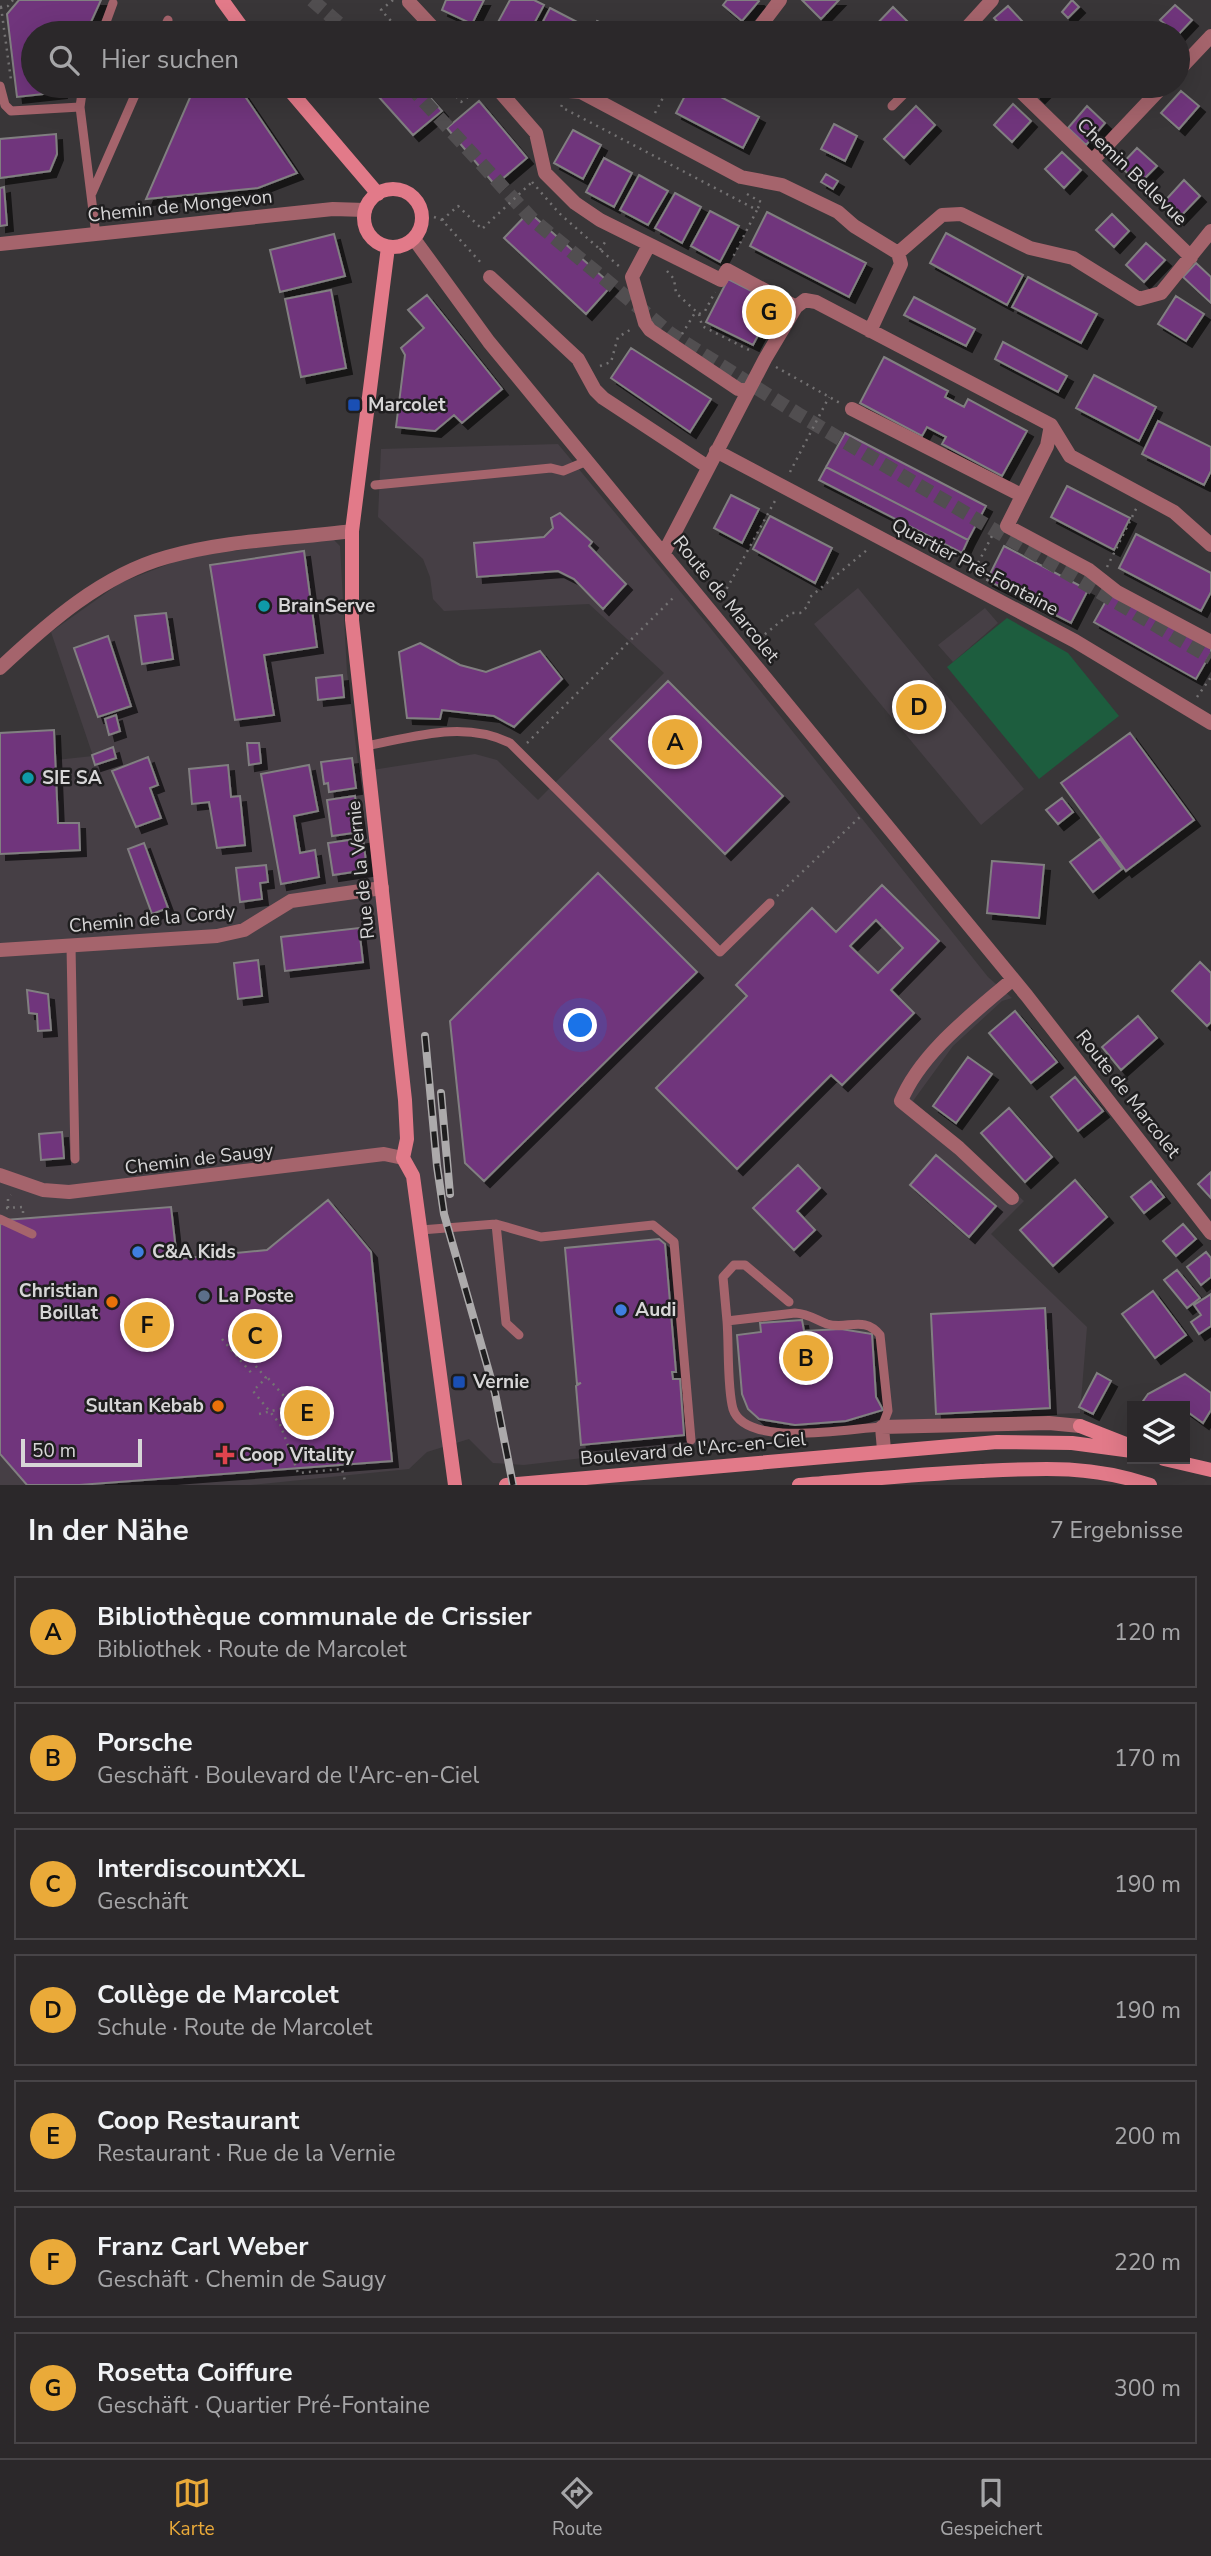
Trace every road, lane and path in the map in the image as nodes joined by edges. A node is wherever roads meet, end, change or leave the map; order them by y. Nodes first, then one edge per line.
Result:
1 (1, 0) edge
2 (13, 0) edge
3 (222, 0) edge
4 (393, 0) edge
5 (780, 0) edge
6 (992, 0) edge
7 (409, 2) dead end
8 (113, 4) dead end
9 (8, 6) junction
10 (1, 7) edge
11 (107, 21) edge
12 (237, 21) edge
13 (391, 21) edge
14 (427, 21) edge
15 (764, 21) edge
16 (973, 21) edge
17 (1211, 36) edge
18 (1190, 58) edge
19 (0, 86) edge
20 (81, 98) edge
21 (134, 98) edge
22 (296, 98) edge
23 (505, 98) edge
24 (563, 98) edge
25 (592, 98) edge
26 (663, 98) edge
27 (900, 98) edge
28 (1028, 98) edge
29 (1152, 98) edge
30 (892, 106) dead end
31 (80, 107) junction
32 (16, 112) junction
33 (647, 129) junction
34 (1093, 160) junction
35 (544, 169) junction
36 (531, 183) junction
37 (739, 190) dead end
38 (378, 194) junction
39 (91, 196) junction
40 (365, 210) junction
41 (757, 210) junction
42 (434, 217) dead end
43 (442, 220) junction
44 (1211, 231) edge
45 (96, 235) junction
46 (414, 239) junction
47 (0, 244) edge
48 (649, 245) junction
49 (388, 247) junction
50 (898, 253) junction
51 (1191, 257) junction
52 (642, 259) junction
53 (724, 275) junction
54 (490, 277) joint
55 (632, 277) junction
56 (796, 307) junction
57 (698, 312) junction
58 (870, 331) junction
59 (621, 334) dead end
60 (674, 346) junction
61 (765, 359) junction
62 (605, 365) dead end
63 (748, 391) junction
64 (829, 397) junction
65 (852, 409) joint
66 (1051, 425) junction
67 (716, 452) junction
68 (587, 461) junction
69 (708, 467) junction
70 (376, 485) dead end
71 (782, 488) junction
72 (1021, 495) junction
73 (1143, 495) junction
74 (352, 531) junction
75 (880, 539) junction
76 (989, 541) dead end
77 (1211, 545) edge
78 (664, 553) junction
79 (965, 566) dead end
80 (1100, 579) junction
81 (681, 590) dead end
82 (713, 615) junction
83 (1211, 642) edge
84 (744, 652) junction
85 (0, 668) edge
86 (1211, 677) edge
87 (1205, 685) dead end
88 (1211, 723) edge
89 (366, 746) junction
90 (519, 751) junction
91 (864, 814) dead end
92 (382, 888) junction
93 (769, 903) joint
94 (71, 946) junction
95 (0, 950) edge
96 (1013, 979) junction
97 (403, 1158) junction
98 (75, 1159) dead end
99 (0, 1175) edge
100 (15, 1193) dead end
101 (1012, 1198) dead end
102 (8, 1208) junction
103 (0, 1212) edge
104 (23, 1218) dead end
105 (0, 1219) edge
106 (496, 1224) junction
107 (421, 1230) junction
108 (1211, 1233) edge
109 (32, 1234) dead end
110 (789, 1302) dead end
111 (727, 1321) junction
112 (519, 1335) dead end
113 (222, 1339) dead end
114 (254, 1376) dead end
115 (259, 1414) dead end
116 (882, 1427) junction
117 (691, 1440) joint
118 (1127, 1447) edge
119 (1127, 1449) edge
120 (884, 1450) junction
121 (717, 1454) dead end
122 (1185, 1464) edge
123 (1211, 1470) edge
124 (345, 1481) dead end
125 (455, 1485) edge
126 (506, 1485) edge
127 (799, 1485) edge
128 (1150, 1485) edge

1 - 9 path
2 - 9 path
3 - 12 street
4 - 13 path
5 - 15 street
6 - 16 street
7 - 14 street
8 - 11 lane
9 - 10 path
10 - 32 path
17 - 18 street
19 - 32 lane
20 - 31 lane
21 - 39 lane
22 - 38 street
23 - 35 street
24 - 41 path
25 - 33 street
26 - 33 path
27 - 30 lane
28 - 34 street, Chemin Bellevue
29 - 34 street
31 - 32 lane
31 - 39 lane
33 - 50 street
34 - 51 street, Chemin Bellevue
35 - 36 path
35 - 48 street
36 - 43 path
36 - 55 path
37 - 41 path
38 - 40 street
38 - 46 street
39 - 45 lane
40 - 45 street, Chemin de Mongevon
40 - 49 street
41 - 53 path
42 - 43 path
43 - 54 path
44 - 51 street
45 - 47 street, Chemin de Mongevon
46 - 49 street
46 - 68 street, Route de Marcolet
48 - 52 street
48 - 53 street
49 - 74 street, Rue de la Vernie
50 - 51 street
50 - 58 street
52 - 55 street
52 - 57 path
53 - 56 street
53 - 57 path
54 - 69 street
55 - 60 street
56 - 58 street
56 - 61 street
57 - 60 path
57 - 61 path
58 - 66 street
59 - 62 path
60 - 63 street
61 - 63 street
61 - 64 path
63 - 67 street
64 - 65 path
64 - 71 path
65 - 72 street
66 - 72 street
66 - 73 street
67 - 69 street
67 - 71 street, Quartier Pré-Fontaine
68 - 70 lane
68 - 78 street, Route de Marcolet
69 - 78 street
71 - 75 street, Quartier Pré-Fontaine
71 - 82 path
72 - 80 street
73 - 77 street
73 - 80 path
74 - 85 street
74 - 89 street, Rue de la Vernie
75 - 84 path
75 - 88 street, Quartier Pré-Fontaine
76 - 79 path
78 - 82 street, Route de Marcolet
80 - 83 street
81 - 90 path
82 - 84 street, Route de Marcolet
84 - 96 street, Route de Marcolet
86 - 87 path
89 - 90 lane
89 - 92 street, Rue de la Vernie
90 - 93 lane
91 - 93 path
92 - 94 street, Chemin de la Cordy
92 - 97 street, Rue de la Vernie
94 - 95 street, Chemin de la Cordy
94 - 98 lane
96 - 101 street
96 - 108 street, Route de Marcolet
97 - 99 street, Chemin de Saugy
97 - 107 street, Rue de la Vernie
100 - 102 path
102 - 103 path
102 - 104 path
105 - 109 lane
106 - 107 lane
106 - 112 lane
106 - 117 lane
107 - 125 street, Rue de la Vernie
110 - 111 lane
111 - 116 lane
111 - 116 lane
113 - 114 path
115 - 124 path
116 - 118 street
116 - 120 street
117 - 121 path
119 - 120 street, Boulevard de l'Arc-en-Ciel
120 - 126 street, Boulevard de l'Arc-en-Ciel
122 - 123 street
127 - 128 street

